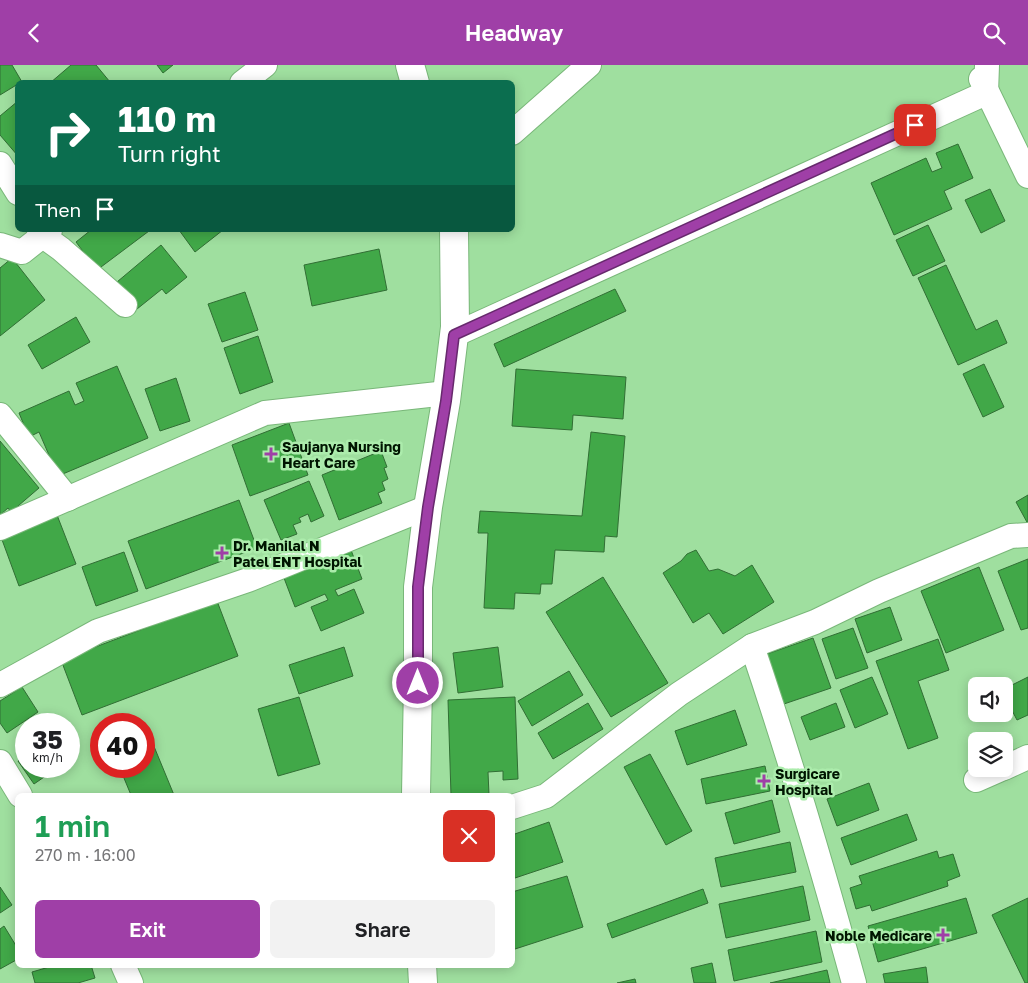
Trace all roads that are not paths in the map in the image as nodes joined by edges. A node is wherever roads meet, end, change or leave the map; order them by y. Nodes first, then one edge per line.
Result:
1 (265, 65) edge
2 (410, 65) edge
3 (589, 65) edge
4 (975, 65) edge
5 (987, 65) edge
6 (246, 80) edge
7 (413, 80) edge
8 (986, 93) junction
9 (515, 130) edge
10 (0, 164) edge
11 (1028, 176) edge
12 (15, 188) edge
13 (44, 232) edge
14 (454, 232) edge
15 (0, 245) edge
16 (125, 305) dead end
17 (454, 335) junction
18 (447, 393) junction
19 (0, 415) edge
20 (68, 499) junction
21 (428, 507) junction
22 (0, 528) edge
23 (1028, 535) edge
24 (752, 646) junction
25 (0, 685) edge
26 (1028, 757) edge
27 (0, 762) edge
28 (1013, 764) edge
29 (983, 777) edge
30 (976, 780) dead end
31 (19, 793) edge
32 (416, 793) edge
33 (515, 806) edge
34 (124, 968) edge
35 (422, 968) edge
36 (130, 983) edge
37 (423, 983) edge
38 (854, 983) edge

1 - 6 street
2 - 7 street
3 - 9 street
4 - 8 street
5 - 8 street
8 - 11 street
8 - 17 street
10 - 12 street
13 - 15 street
13 - 16 street
14 - 17 street
17 - 18 street
18 - 20 street
18 - 21 street
19 - 20 street
20 - 22 street
21 - 25 street
21 - 32 street
23 - 24 street
24 - 33 street
24 - 38 street
26 - 28 street
27 - 31 street
29 - 30 street
34 - 36 street
35 - 37 street

